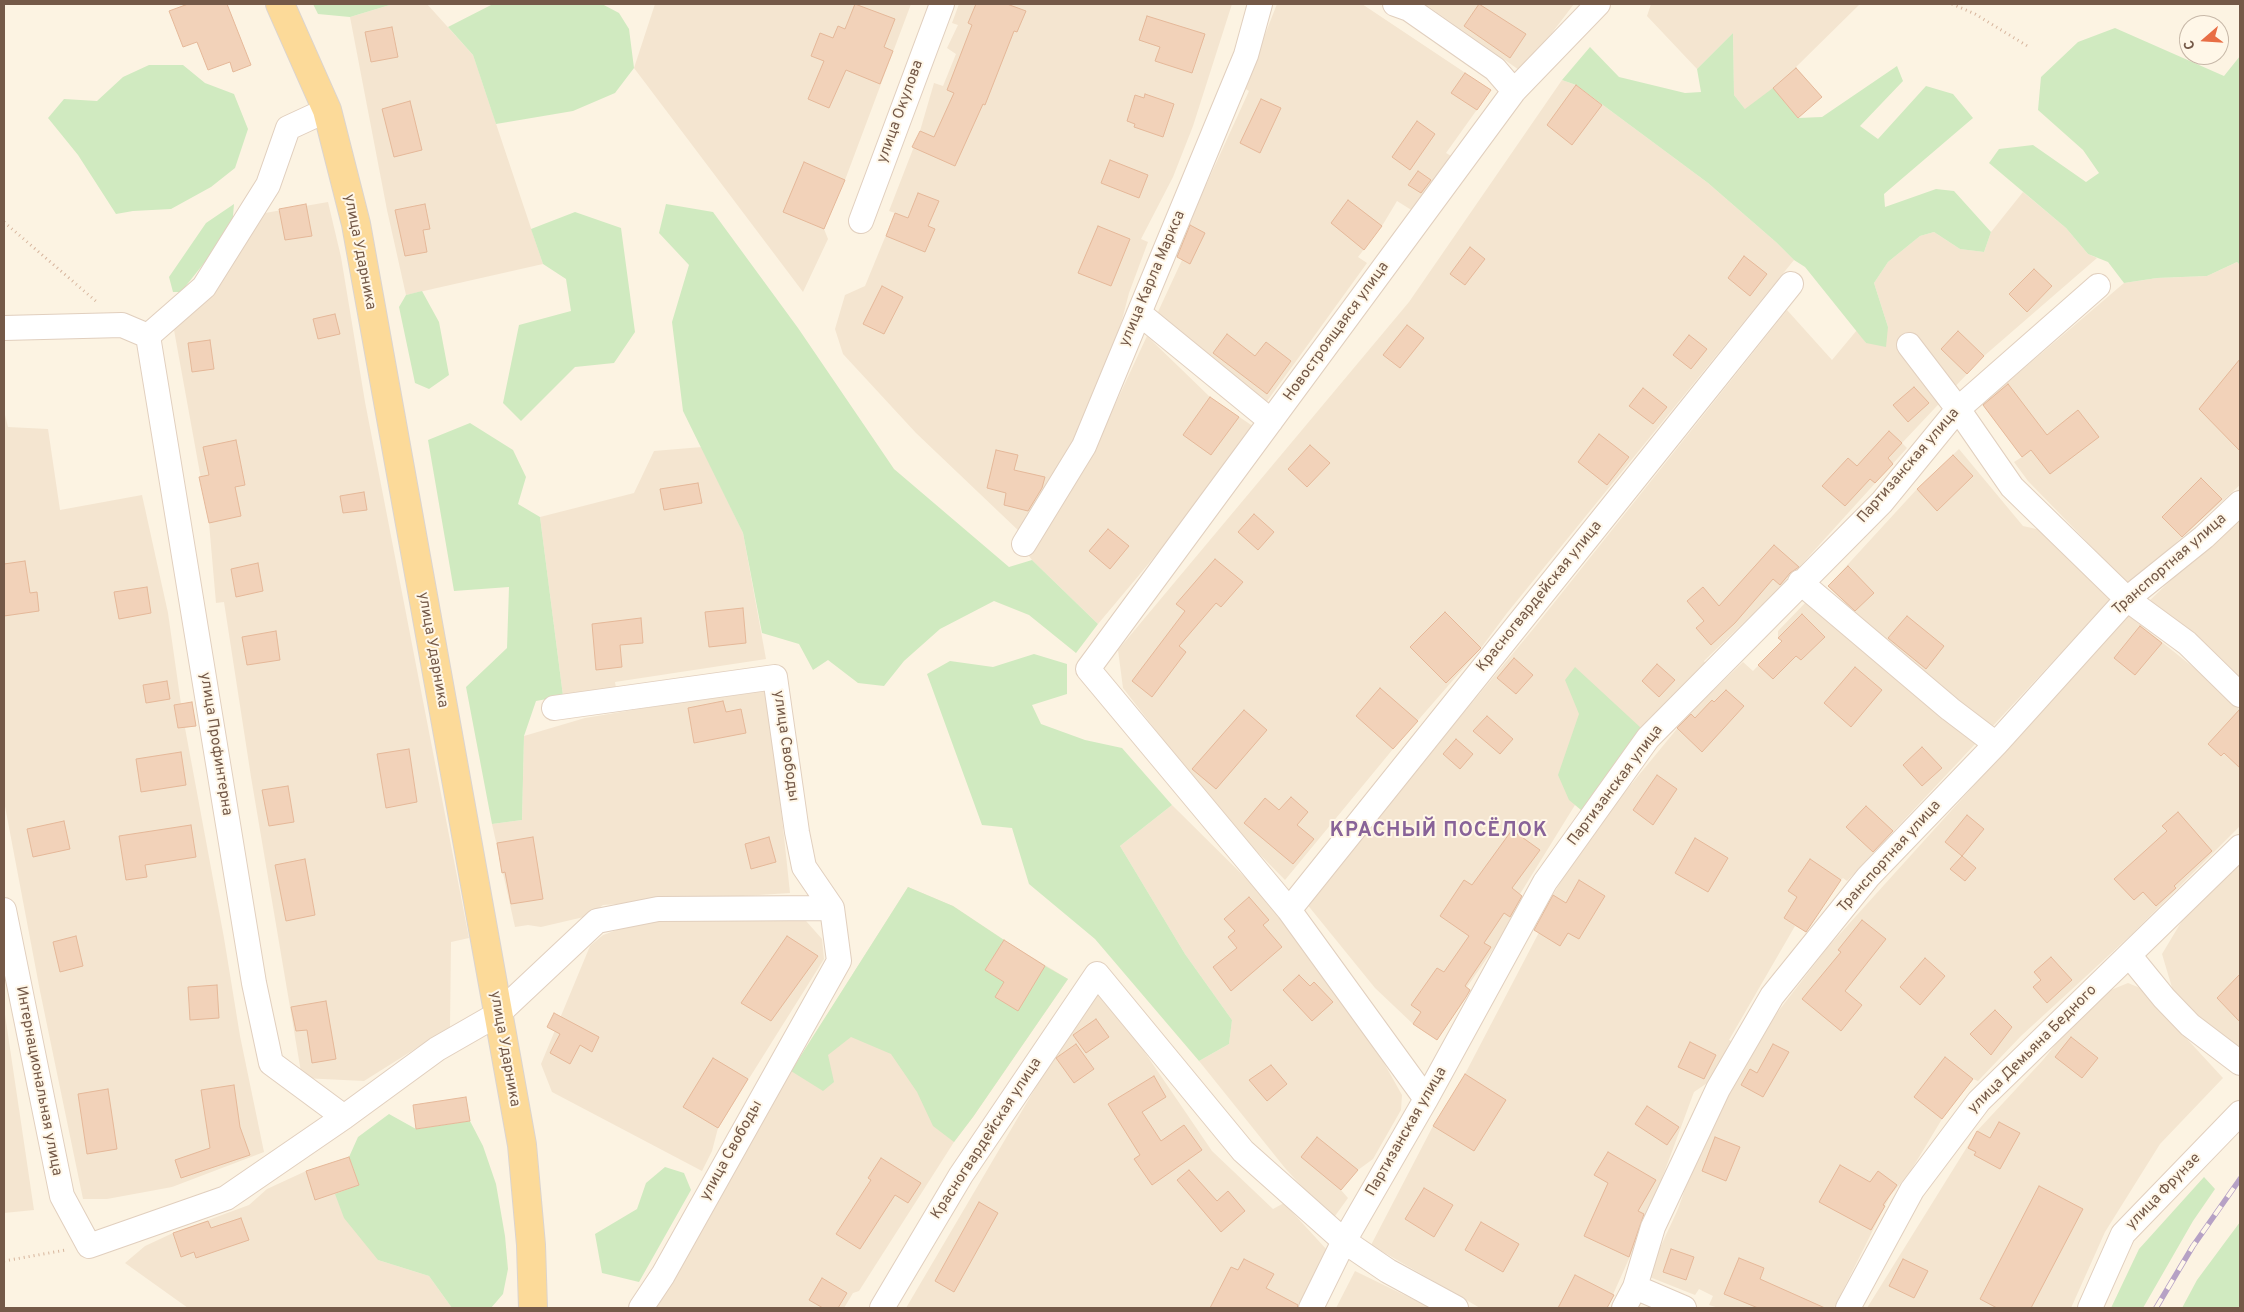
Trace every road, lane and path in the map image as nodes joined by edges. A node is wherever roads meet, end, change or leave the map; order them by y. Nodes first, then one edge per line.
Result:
1 (280, 4) edge
2 (942, 4) edge
3 (1260, 4) edge
4 (1395, 4) edge
5 (1598, 4) edge
6 (1952, 4) edge
7 (2030, 47) dead end
8 (1514, 91) junction
9 (327, 110) junction
10 (861, 221) dead end
11 (4, 222) edge
12 (1791, 284) dead end
13 (2098, 286) dead end
14 (1139, 313) junction
15 (122, 325) junction
16 (4, 328) edge
17 (148, 336) junction
18 (1909, 345) dead end
19 (1958, 409) junction
20 (1271, 421) junction
21 (2240, 503) edge
22 (1024, 544) dead end
23 (1800, 582) junction
24 (2127, 599) junction
25 (2240, 695) edge
26 (554, 708) dead end
27 (1996, 744) junction
28 (2240, 847) edge
29 (832, 908) junction
30 (4, 910) edge
31 (1289, 910) junction
32 (2129, 955) junction
33 (498, 1014) junction
34 (2240, 1063) edge
35 (1426, 1098) junction
36 (2240, 1113) edge
37 (344, 1117) junction
38 (1344, 1242) junction
39 (89, 1246) junction
40 (4, 1261) edge
41 (1635, 1287) junction
42 (533, 1308) edge
43 (641, 1308) edge
44 (882, 1308) edge
45 (1311, 1308) edge
46 (1456, 1308) edge
47 (1624, 1308) edge
48 (1684, 1308) edge
49 (1848, 1308) edge
50 (2090, 1308) edge

1 - 9 main road, улица Ударника
2 - 10 street, улица Окулова
3 - 14 street, улица Карла Маркса
4 - 8 street
5 - 8 street, Новостроящаяся улица
6 - 7 path
8 - 20 street, Новостроящаяся улица
9 - 17 street
9 - 33 main road, улица Ударника
11 - 15 path
12 - 31 street, Красногвардейская улица
13 - 19 street, Партизанская улица
14 - 20 street
14 - 22 street, улица Карла Маркса
15 - 16 street
15 - 17 street
17 - 37 street, улица Профинтерна
18 - 19 street
19 - 23 street, Партизанская улица
19 - 24 street
20 - 31 street, Новостроящаяся улица
21 - 24 street, Транспортная улица
23 - 27 street
23 - 35 street, Партизанская улица
24 - 25 street
24 - 27 street, Транспортная улица
26 - 29 street, улица Свободы
27 - 41 street, Транспортная улица
28 - 32 street, улица Демьяна Бедного
29 - 33 street
29 - 43 street, улица Свободы
30 - 39 street, Интернациональная улица
31 - 35 street
32 - 34 street
32 - 49 street, улица Демьяна Бедного
33 - 37 street
33 - 42 main road, улица Ударника
35 - 38 street, Партизанская улица
36 - 50 street, улица Фрунзе
37 - 39 street
38 - 44 street, Красногвардейская улица
38 - 45 street, Партизанская улица
38 - 46 street
39 - 40 path
41 - 47 street, Транспортная улица
41 - 48 street

